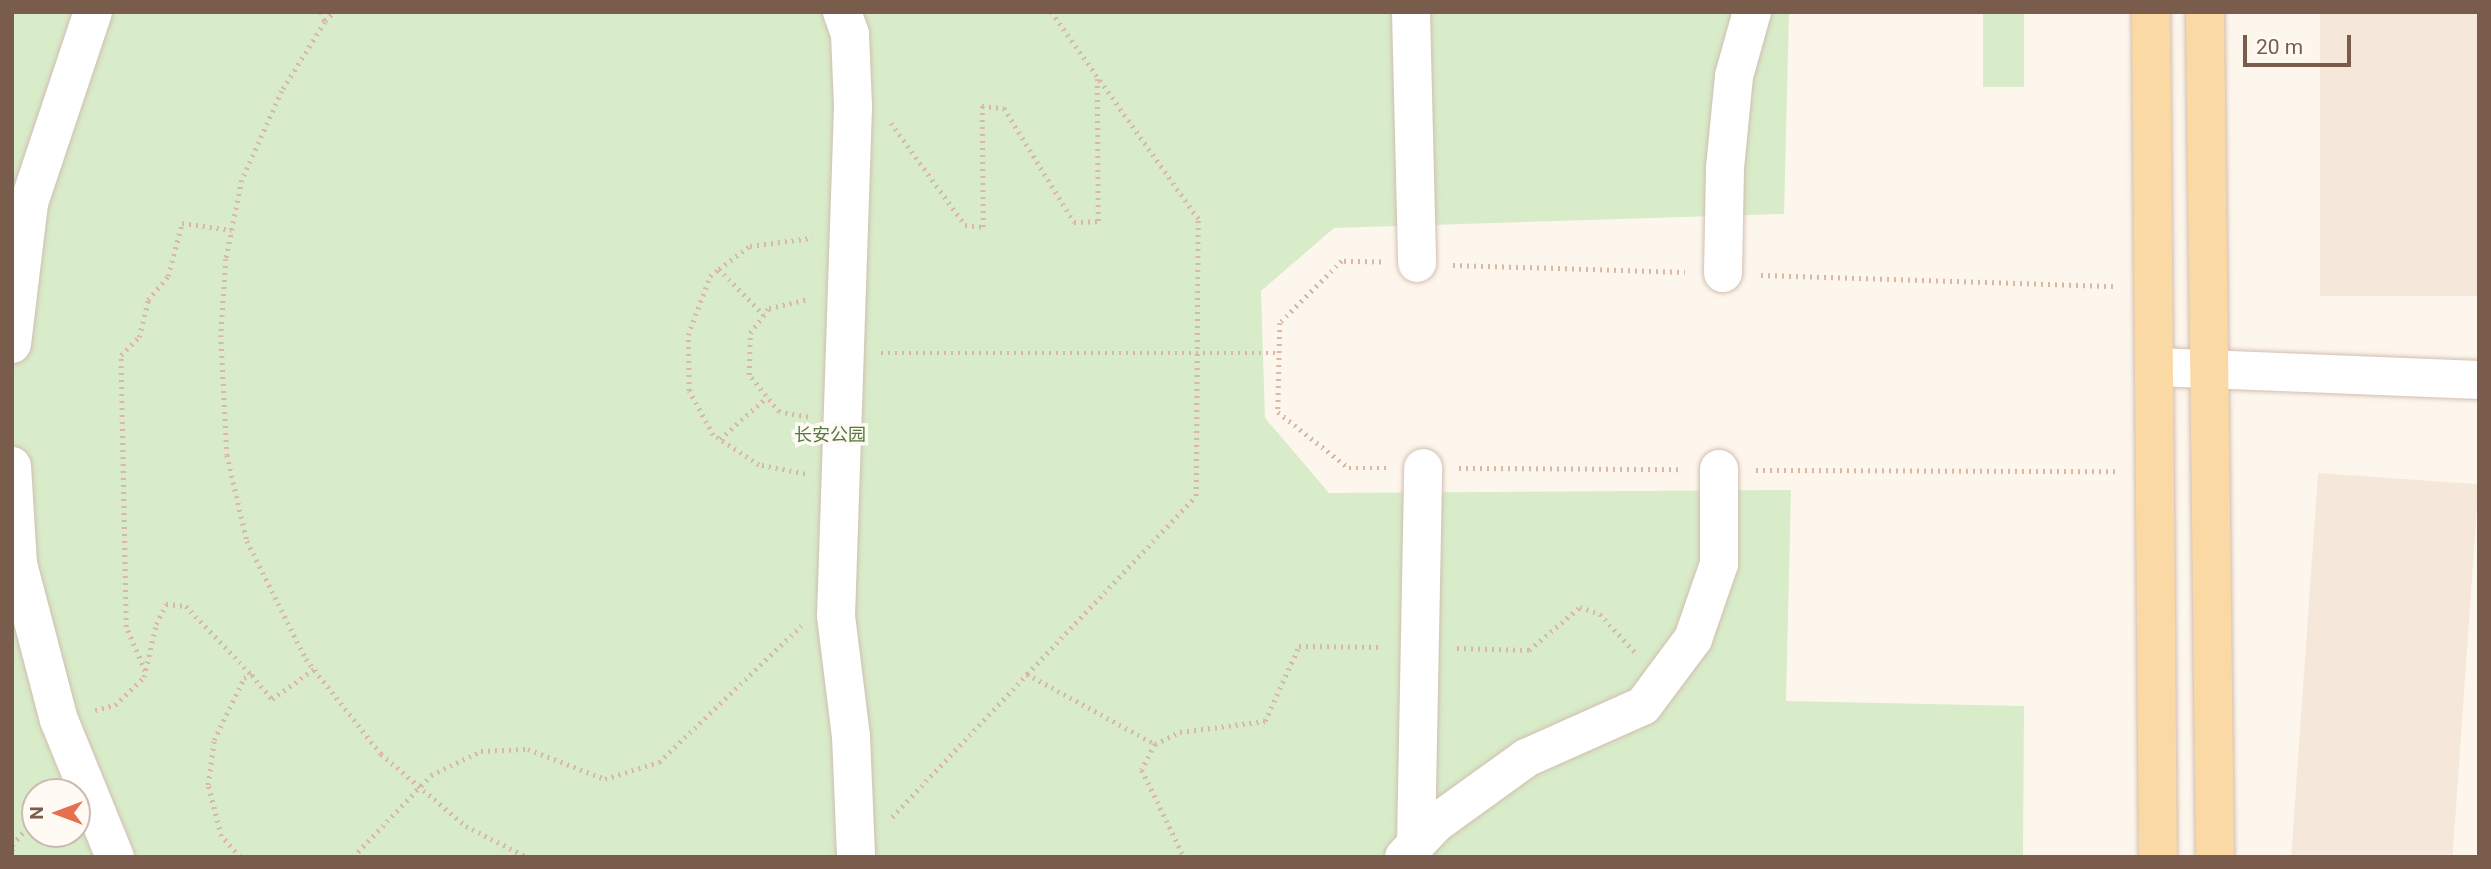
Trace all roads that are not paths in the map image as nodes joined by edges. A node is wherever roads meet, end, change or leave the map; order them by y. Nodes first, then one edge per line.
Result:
1 (93, 12) edge
2 (842, 12) edge
3 (1411, 12) edge
4 (1752, 12) edge
5 (2151, 12) edge
6 (2205, 12) edge
7 (1418, 263) road end
8 (1723, 273) road end
9 (12, 344) edge
10 (2156, 367) junction
11 (2210, 367) junction
12 (2479, 380) edge
13 (12, 467) edge
14 (1423, 468) road end
15 (1719, 470) road end
16 (1410, 850) edge
17 (856, 856) edge
18 (116, 857) edge
19 (2158, 857) edge
20 (2214, 857) edge

1 - 9 street
2 - 17 street
3 - 7 street
4 - 8 street
5 - 10 main road
6 - 11 main road
10 - 11 street
10 - 19 main road
11 - 12 street
11 - 20 main road
13 - 18 street
14 - 16 street
15 - 16 street

